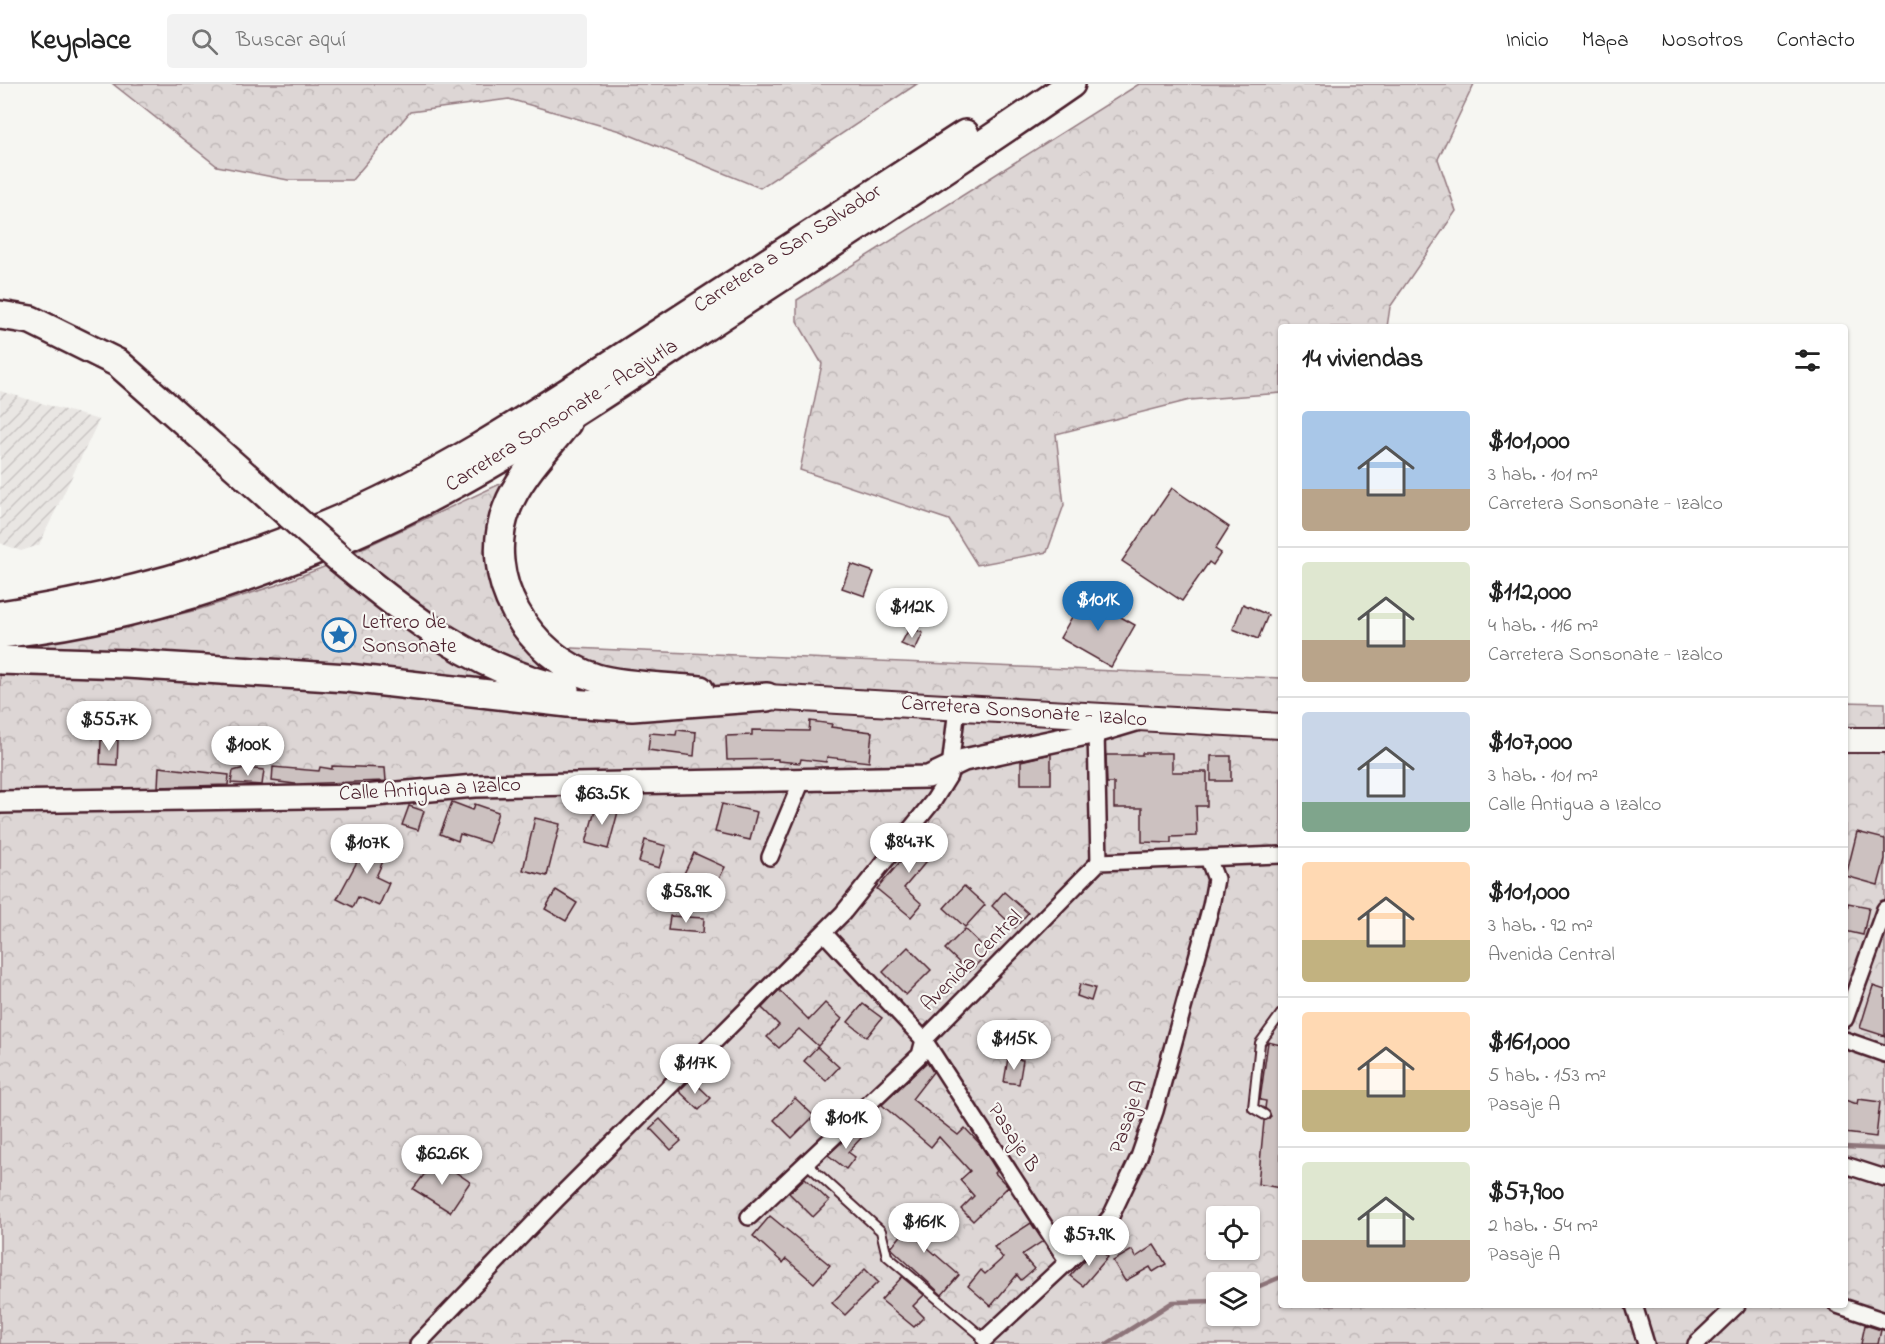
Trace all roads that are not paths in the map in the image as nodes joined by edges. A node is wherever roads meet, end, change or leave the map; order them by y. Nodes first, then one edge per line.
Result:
1 (1041, 84) edge
2 (1071, 84) edge
3 (0, 315) edge
4 (575, 412) junction
5 (0, 615) edge
6 (0, 634) edge
7 (0, 660) edge
8 (767, 697) junction
9 (957, 708) junction
10 (1138, 720) junction
11 (1278, 726) edge
12 (1096, 732) junction
13 (1848, 740) edge
14 (1885, 740) edge
15 (952, 764) junction
16 (803, 778) junction
17 (0, 802) edge
18 (1278, 855) edge
19 (770, 857) dead end
20 (1208, 858) junction
21 (1099, 862) junction
22 (1885, 909) edge
23 (824, 933) junction
24 (1848, 1011) edge
25 (1278, 1018) edge
26 (924, 1040) junction
27 (1848, 1041) edge
28 (1885, 1054) edge
29 (1265, 1115) dead end
30 (806, 1163) junction
31 (1848, 1166) edge
32 (1885, 1178) edge
33 (749, 1217) dead end
34 (1068, 1262) junction
35 (1635, 1308) edge
36 (1734, 1308) edge
37 (1845, 1308) edge
38 (1885, 1322) edge
39 (985, 1339) joint
40 (418, 1344) edge
41 (1646, 1344) edge
42 (1696, 1344) edge

1 - 5 highway, Carretera a San Salvador
2 - 4 highway, Carretera Sonsonate - Acajutla
3 - 8 highway, bridge
4 - 6 highway, Carretera Sonsonate - Acajutla
4 - 8 highway
7 - 8 highway
8 - 9 main road, Carretera Sonsonate - Izalco
9 - 10 main road, Carretera Sonsonate - Izalco
9 - 15 street
10 - 11 main road, Carretera Sonsonate - Izalco
10 - 12 street, Calle Antigua a Izalco
12 - 15 street, Calle Antigua a Izalco
12 - 21 street
13 - 14 main road
15 - 16 street, Calle Antigua a Izalco
15 - 23 street
16 - 17 street, Calle Antigua a Izalco
16 - 19 street
18 - 20 street
20 - 21 street
20 - 34 street, Pasaje A
21 - 26 street, Avenida Central
22 - 24 street
23 - 26 street, Pasaje B
23 - 40 street
25 - 29 lane
26 - 30 street, Avenida Central
26 - 34 street, Pasaje B
27 - 28 street
30 - 33 street, Avenida Central
30 - 39 lane
31 - 32 street
34 - 39 street, Pasaje A
35 - 41 street
36 - 42 street
37 - 38 street

